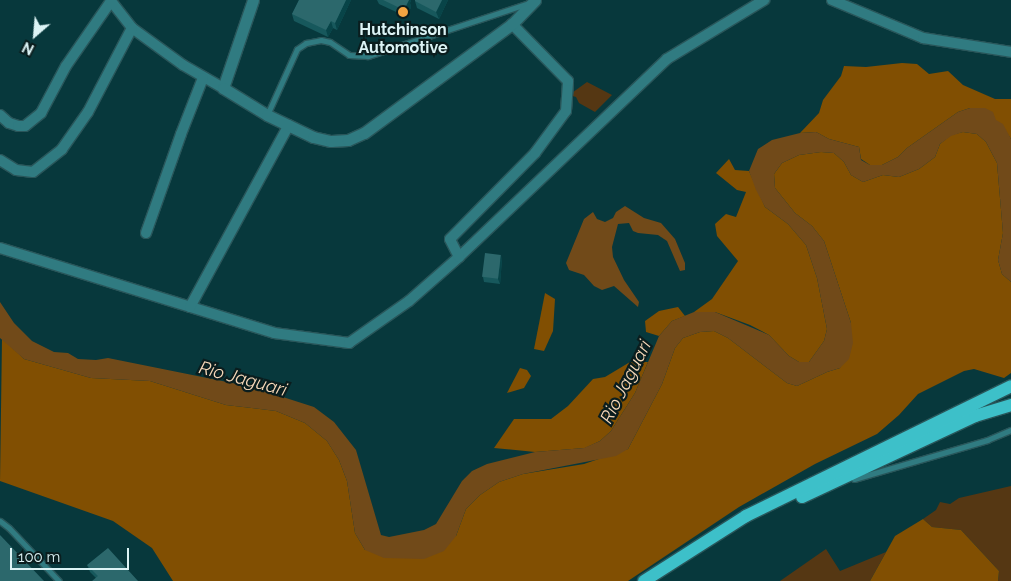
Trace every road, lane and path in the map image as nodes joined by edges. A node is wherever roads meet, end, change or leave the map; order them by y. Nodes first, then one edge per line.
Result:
1 (253, 0) edge
2 (764, 0) edge
3 (832, 0) edge
4 (534, 1) edge
5 (512, 24) junction
6 (132, 28) junction
7 (1011, 52) edge
8 (203, 78) junction
9 (223, 88) junction
10 (267, 114) junction
11 (0, 115) edge
12 (289, 125) junction
13 (0, 160) edge
14 (146, 233) dead end
15 (0, 248) edge
16 (459, 257) junction
17 (190, 307) junction
18 (1011, 386) edge
19 (1011, 405) edge
20 (1011, 430) edge
21 (834, 483) junction
22 (0, 521) edge
23 (59, 581) edge
24 (644, 581) edge
25 (658, 581) edge

1 - 9 street
2 - 16 street
3 - 7 street
4 - 5 street
4 - 10 lane
5 - 12 street
5 - 16 street
6 - 8 street
6 - 11 street
6 - 13 street
8 - 9 street
8 - 14 street
9 - 10 street
10 - 12 street
12 - 17 street
15 - 17 street
16 - 17 street
18 - 24 main road
19 - 21 main road
20 - 21 lane
21 - 25 main road
22 - 23 lane

